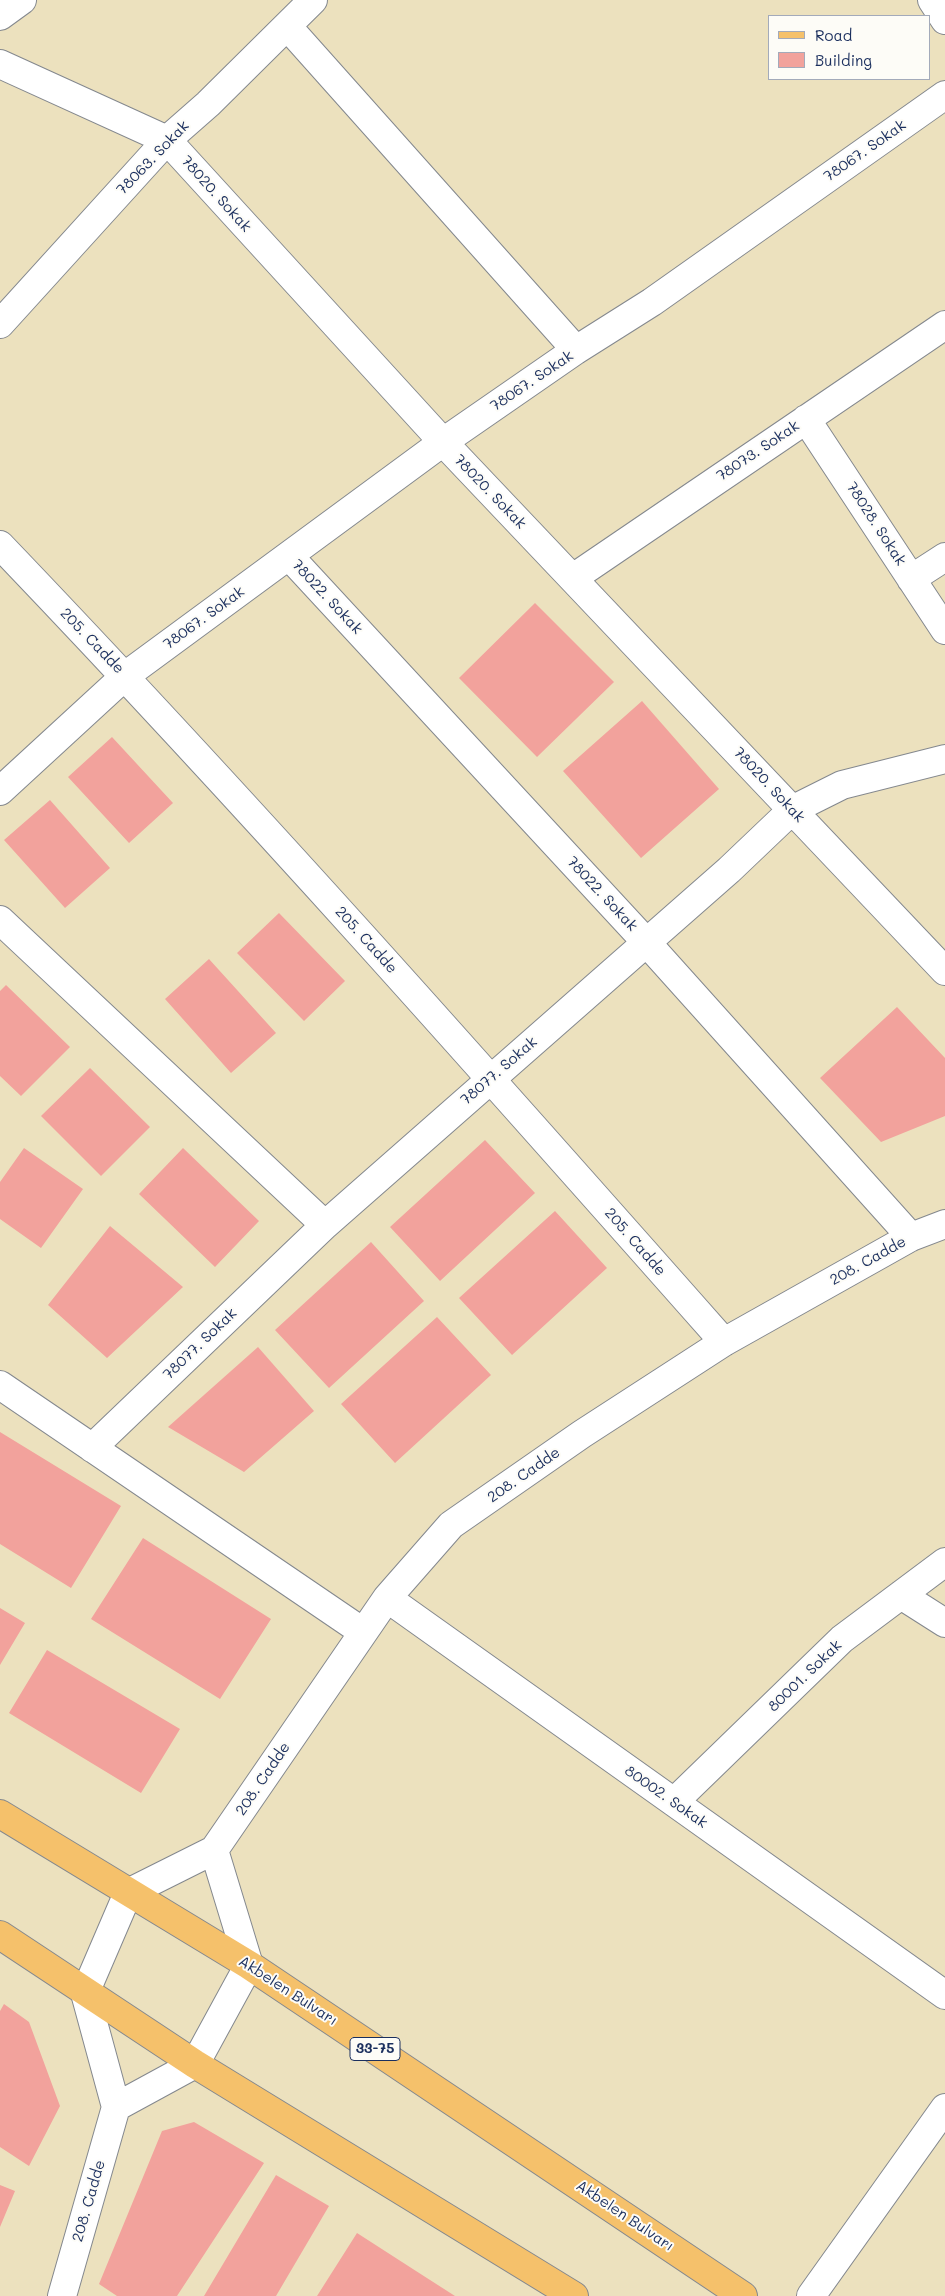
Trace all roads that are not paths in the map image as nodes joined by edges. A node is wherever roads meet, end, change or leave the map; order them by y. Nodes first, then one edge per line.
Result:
1 (22, 0) edge
2 (313, 0) edge
3 (932, 0) edge
4 (0, 16) edge
5 (945, 20) edge
6 (287, 26) junction
7 (0, 64) edge
8 (945, 95) edge
9 (167, 140) junction
10 (0, 324) edge
11 (945, 326) edge
12 (576, 350) junction
13 (806, 419) junction
14 (443, 442) junction
15 (0, 545) edge
16 (289, 556) junction
17 (945, 557) edge
18 (573, 578) junction
19 (911, 579) junction
20 (945, 630) edge
21 (125, 676) junction
22 (945, 759) edge
23 (0, 791) edge
24 (792, 810) junction
25 (0, 920) edge
26 (647, 943) junction
27 (945, 971) edge
28 (491, 1078) junction
29 (945, 1224) edge
30 (325, 1225) junction
31 (911, 1237) junction
32 (724, 1342) junction
33 (0, 1385) edge
34 (92, 1448) junction
35 (945, 1562) edge
36 (901, 1595) junction
37 (387, 1598) junction
38 (945, 1623) edge
39 (363, 1632) junction
40 (674, 1802) junction
41 (0, 1814) edge
42 (214, 1850) junction
43 (128, 1893) junction
44 (0, 1936) edge
45 (249, 1965) junction
46 (85, 1993) junction
47 (945, 1995) edge
48 (195, 2064) junction
49 (116, 2107) junction
50 (945, 2108) edge
51 (62, 2296) edge
52 (574, 2296) edge
53 (744, 2296) edge
54 (811, 2296) edge

1 - 4 street
2 - 6 street, 78063. Sokak
3 - 5 street
6 - 9 street, 78063. Sokak
6 - 12 street
7 - 9 street, 78020. Sokak
8 - 12 street, 78067. Sokak
9 - 10 street, 78063. Sokak
9 - 14 street, 78020. Sokak
11 - 13 street, 78073. Sokak
12 - 14 street, 78067. Sokak
13 - 18 street, 78073. Sokak
13 - 19 street, 78028. Sokak
14 - 16 street, 78067. Sokak
14 - 18 street, 78020. Sokak
15 - 21 street, 205. Cadde
16 - 21 street, 78067. Sokak
16 - 26 street, 78022. Sokak
17 - 19 street
18 - 24 street, 78020. Sokak
19 - 20 street, 78028. Sokak
21 - 23 street, 78067. Sokak
21 - 28 street, 205. Cadde
22 - 24 street, 78077. Sokak
24 - 26 street, 78077. Sokak
24 - 27 street, 78020. Sokak
25 - 30 street
26 - 28 street, 78077. Sokak
26 - 31 street, 78022. Sokak
28 - 30 street, 78077. Sokak
28 - 32 street, 205. Cadde
29 - 31 street, 208. Cadde
30 - 34 street, 78077. Sokak
31 - 32 street, 208. Cadde
32 - 37 street, 208. Cadde
33 - 34 street
34 - 39 street
35 - 36 street, 80001. Sokak
36 - 38 street
36 - 40 street, 80001. Sokak
37 - 39 street, 208. Cadde
37 - 40 street, 80002. Sokak
39 - 42 street, 208. Cadde
40 - 47 street, 80002. Sokak
41 - 43 main road, Akbelen Bulvarı / 33-75
42 - 43 street
42 - 45 street
43 - 45 main road, Akbelen Bulvarı / 33-75
43 - 46 street
44 - 46 main road
45 - 48 street
45 - 53 main road, Akbelen Bulvarı / 33-75
46 - 48 main road
46 - 49 street
48 - 49 street
48 - 52 main road
49 - 51 street, 208. Cadde
50 - 54 street

